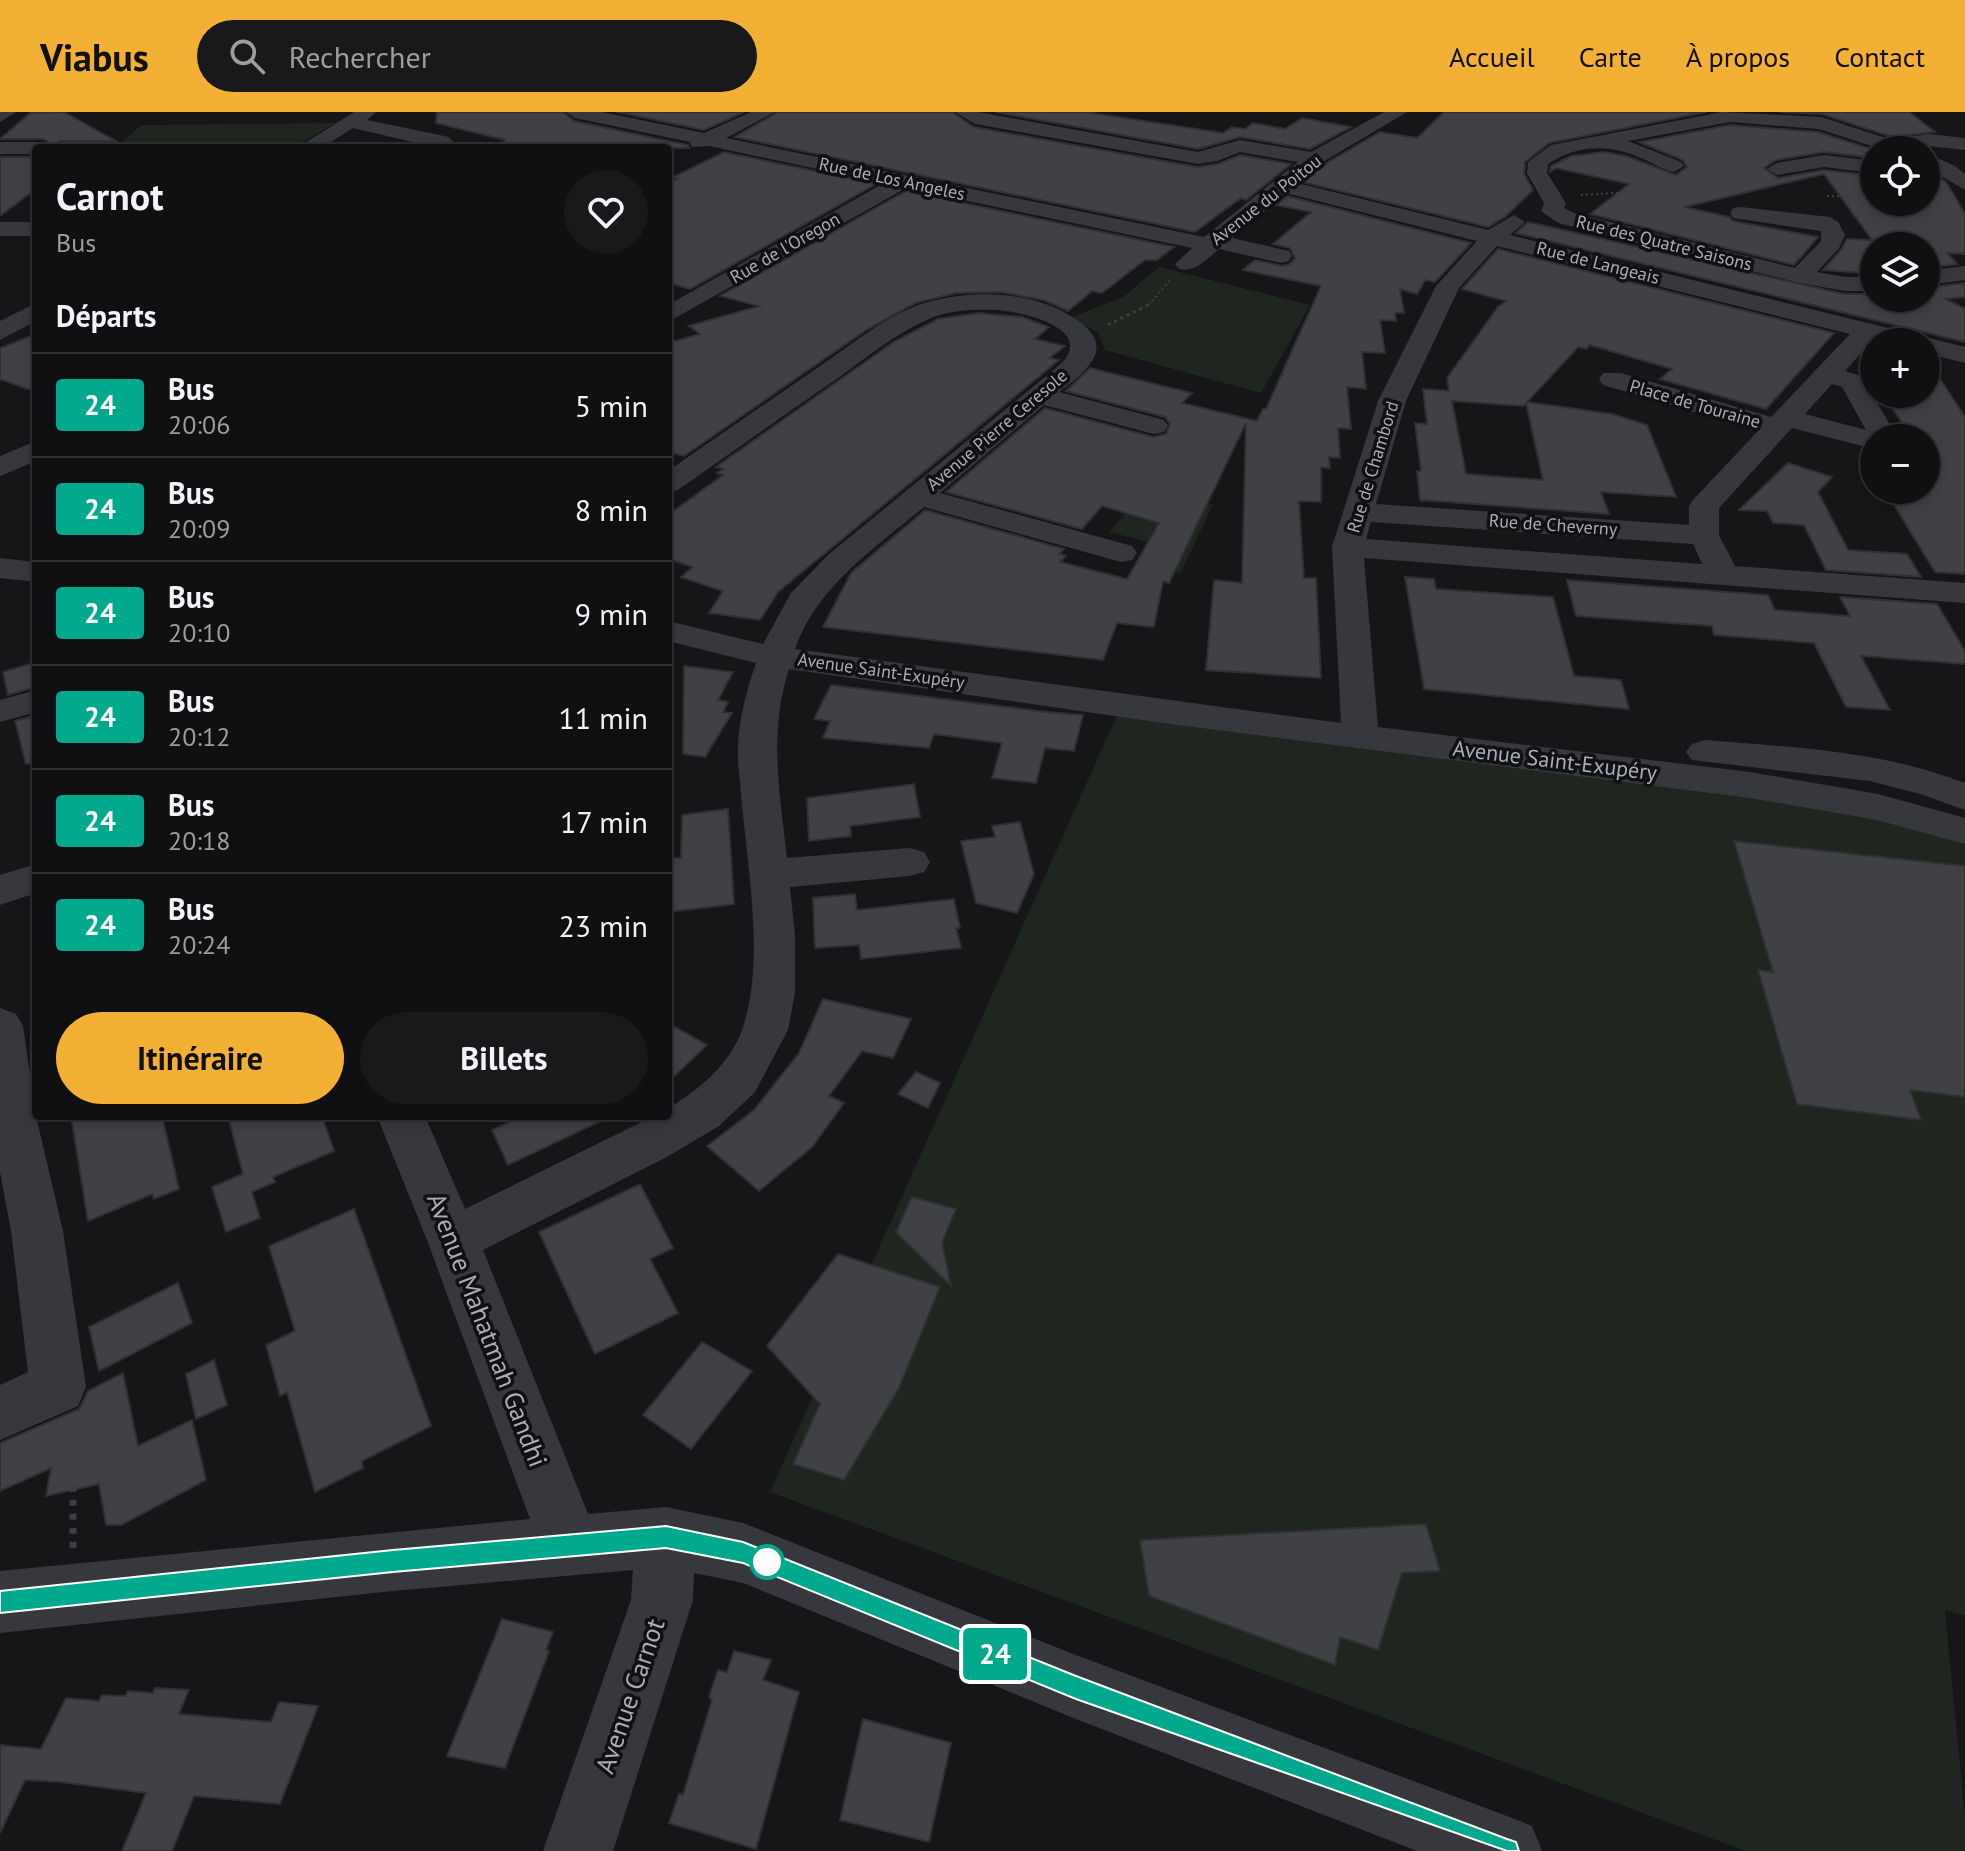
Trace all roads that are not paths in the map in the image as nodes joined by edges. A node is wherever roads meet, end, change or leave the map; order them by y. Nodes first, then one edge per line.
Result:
1 (7, 112) edge
2 (575, 112) edge
3 (731, 112) edge
4 (766, 112) edge
5 (964, 112) edge
6 (1398, 112) edge
7 (0, 116) edge
8 (359, 117) edge
9 (1624, 118) dead end
10 (1653, 129) junction
11 (1862, 136) edge
12 (707, 139) junction
13 (1602, 140) junction
14 (1940, 142) edge
15 (808, 143) dead end
16 (314, 144) edge
17 (445, 144) edge
18 (679, 144) junction
19 (1965, 144) edge
20 (672, 145) edge
21 (0, 148) edge
22 (32, 148) edge
23 (783, 156) junction
24 (1314, 159) junction
25 (1940, 161) edge
26 (1860, 165) edge
27 (936, 166) dead end
28 (1777, 169) dead end
29 (1940, 170) edge
30 (1948, 170) junction
31 (1672, 176) road end
32 (905, 181) junction
33 (1965, 184) edge
34 (1283, 186) junction
35 (1553, 207) junction
36 (1741, 213) dead end
37 (0, 229) edge
38 (32, 229) edge
39 (1483, 234) junction
40 (1211, 243) junction
41 (1281, 256) dead end
42 (1178, 272) road end
43 (1965, 273) edge
44 (1800, 276) junction
45 (1940, 276) edge
46 (1860, 284) edge
47 (32, 312) edge
48 (672, 313) edge
49 (1860, 328) edge
50 (0, 332) edge
51 (1860, 339) edge
52 (1940, 349) edge
53 (1965, 355) edge
54 (1829, 374) junction
55 (1612, 379) dead end
56 (1039, 395) junction
57 (1782, 423) junction
58 (1876, 424) edge
59 (1154, 426) dead end
60 (32, 427) edge
61 (1860, 438) edge
62 (0, 442) edge
63 (32, 452) edge
64 (0, 467) edge
65 (672, 481) edge
66 (919, 496) junction
67 (1359, 512) junction
68 (1704, 535) junction
69 (1348, 547) junction
70 (1121, 553) dead end
71 (0, 568) edge
72 (32, 572) edge
73 (1723, 574) junction
74 (1965, 593) edge
75 (672, 634) edge
76 (775, 657) junction
77 (32, 702) edge
78 (0, 711) edge
79 (1359, 722) junction
80 (1746, 770) junction
81 (1965, 797) edge
82 (1965, 831) edge
83 (910, 862) dead end
84 (769, 874) junction
85 (32, 879) edge
86 (0, 890) edge
87 (0, 1026) edge
88 (403, 1120) edge
89 (13, 1187) edge
90 (453, 1240) junction
91 (0, 1413) edge
92 (666, 1537) junction
93 (559, 1547) junction
94 (0, 1602) edge
95 (1487, 1847) edge
96 (578, 1851) edge

1 - 7 street
2 - 18 street, Rue de Los Angeles
3 - 18 street
4 - 12 street
5 - 24 street
6 - 24 street, Avenue du Poitou
8 - 16 street
8 - 17 street
9 - 10 street
10 - 11 street, Rue des Quatre Saisons
10 - 13 street, Rue des Quatre Saisons
12 - 18 street, Rue de Los Angeles
12 - 23 street, Rue de Los Angeles
13 - 31 street
13 - 35 street, Rue des Quatre Saisons
14 - 19 street
15 - 23 street
18 - 20 street
21 - 22 street
23 - 32 street, Rue de Los Angeles
24 - 34 street, Avenue du Poitou
25 - 30 street
26 - 28 street
27 - 32 street, Rue de l'Oregon
29 - 30 street
30 - 33 street
32 - 40 street, Rue de Los Angeles
32 - 48 street, Rue de l'Oregon
34 - 39 street, Rue de Langeais
34 - 40 street, Avenue du Poitou
35 - 39 street, Rue de Chambord
35 - 44 street, Rue des Quatre Saisons
36 - 44 street
37 - 38 street
39 - 49 street, Rue de Langeais
39 - 67 street, Rue de Chambord
40 - 41 street, Rue de Los Angeles
40 - 42 street, Avenue du Poitou
43 - 45 street
44 - 46 street, Rue des Quatre Saisons
47 - 50 street
51 - 54 street
52 - 53 street
54 - 57 street
54 - 58 street
55 - 57 street, Place de Touraine
56 - 59 street
56 - 65 street, Avenue Pierre Ceresole
56 - 66 street, Avenue Pierre Ceresole
57 - 61 street, Place de Touraine
57 - 68 street
60 - 62 street
63 - 64 street
66 - 70 street
66 - 76 street, Avenue Pierre Ceresole
67 - 68 street, Rue de Cheverny
67 - 69 street, Rue de Chambord
68 - 73 street
69 - 73 street, Rue de Cheverny
69 - 79 street, Rue de Chambord
71 - 72 street
73 - 74 street, Rue de Cheverny
75 - 76 street, Avenue Saint-Exupéry
76 - 79 street, Avenue Saint-Exupéry
76 - 84 street, Avenue Pierre Ceresole
77 - 78 street
79 - 80 street, Avenue Saint-Exupéry
80 - 81 street, Avenue Saint-Exupéry
80 - 82 street, Avenue Saint-Exupéry
83 - 84 street
84 - 90 street, Avenue Pierre Ceresole
85 - 86 street
87 - 89 street
88 - 90 street, Avenue Mahatmah Gandhi
89 - 91 street
90 - 93 street, Avenue Mahatmah Gandhi
92 - 93 street
92 - 95 street
92 - 96 street, Avenue Carnot
93 - 94 street

